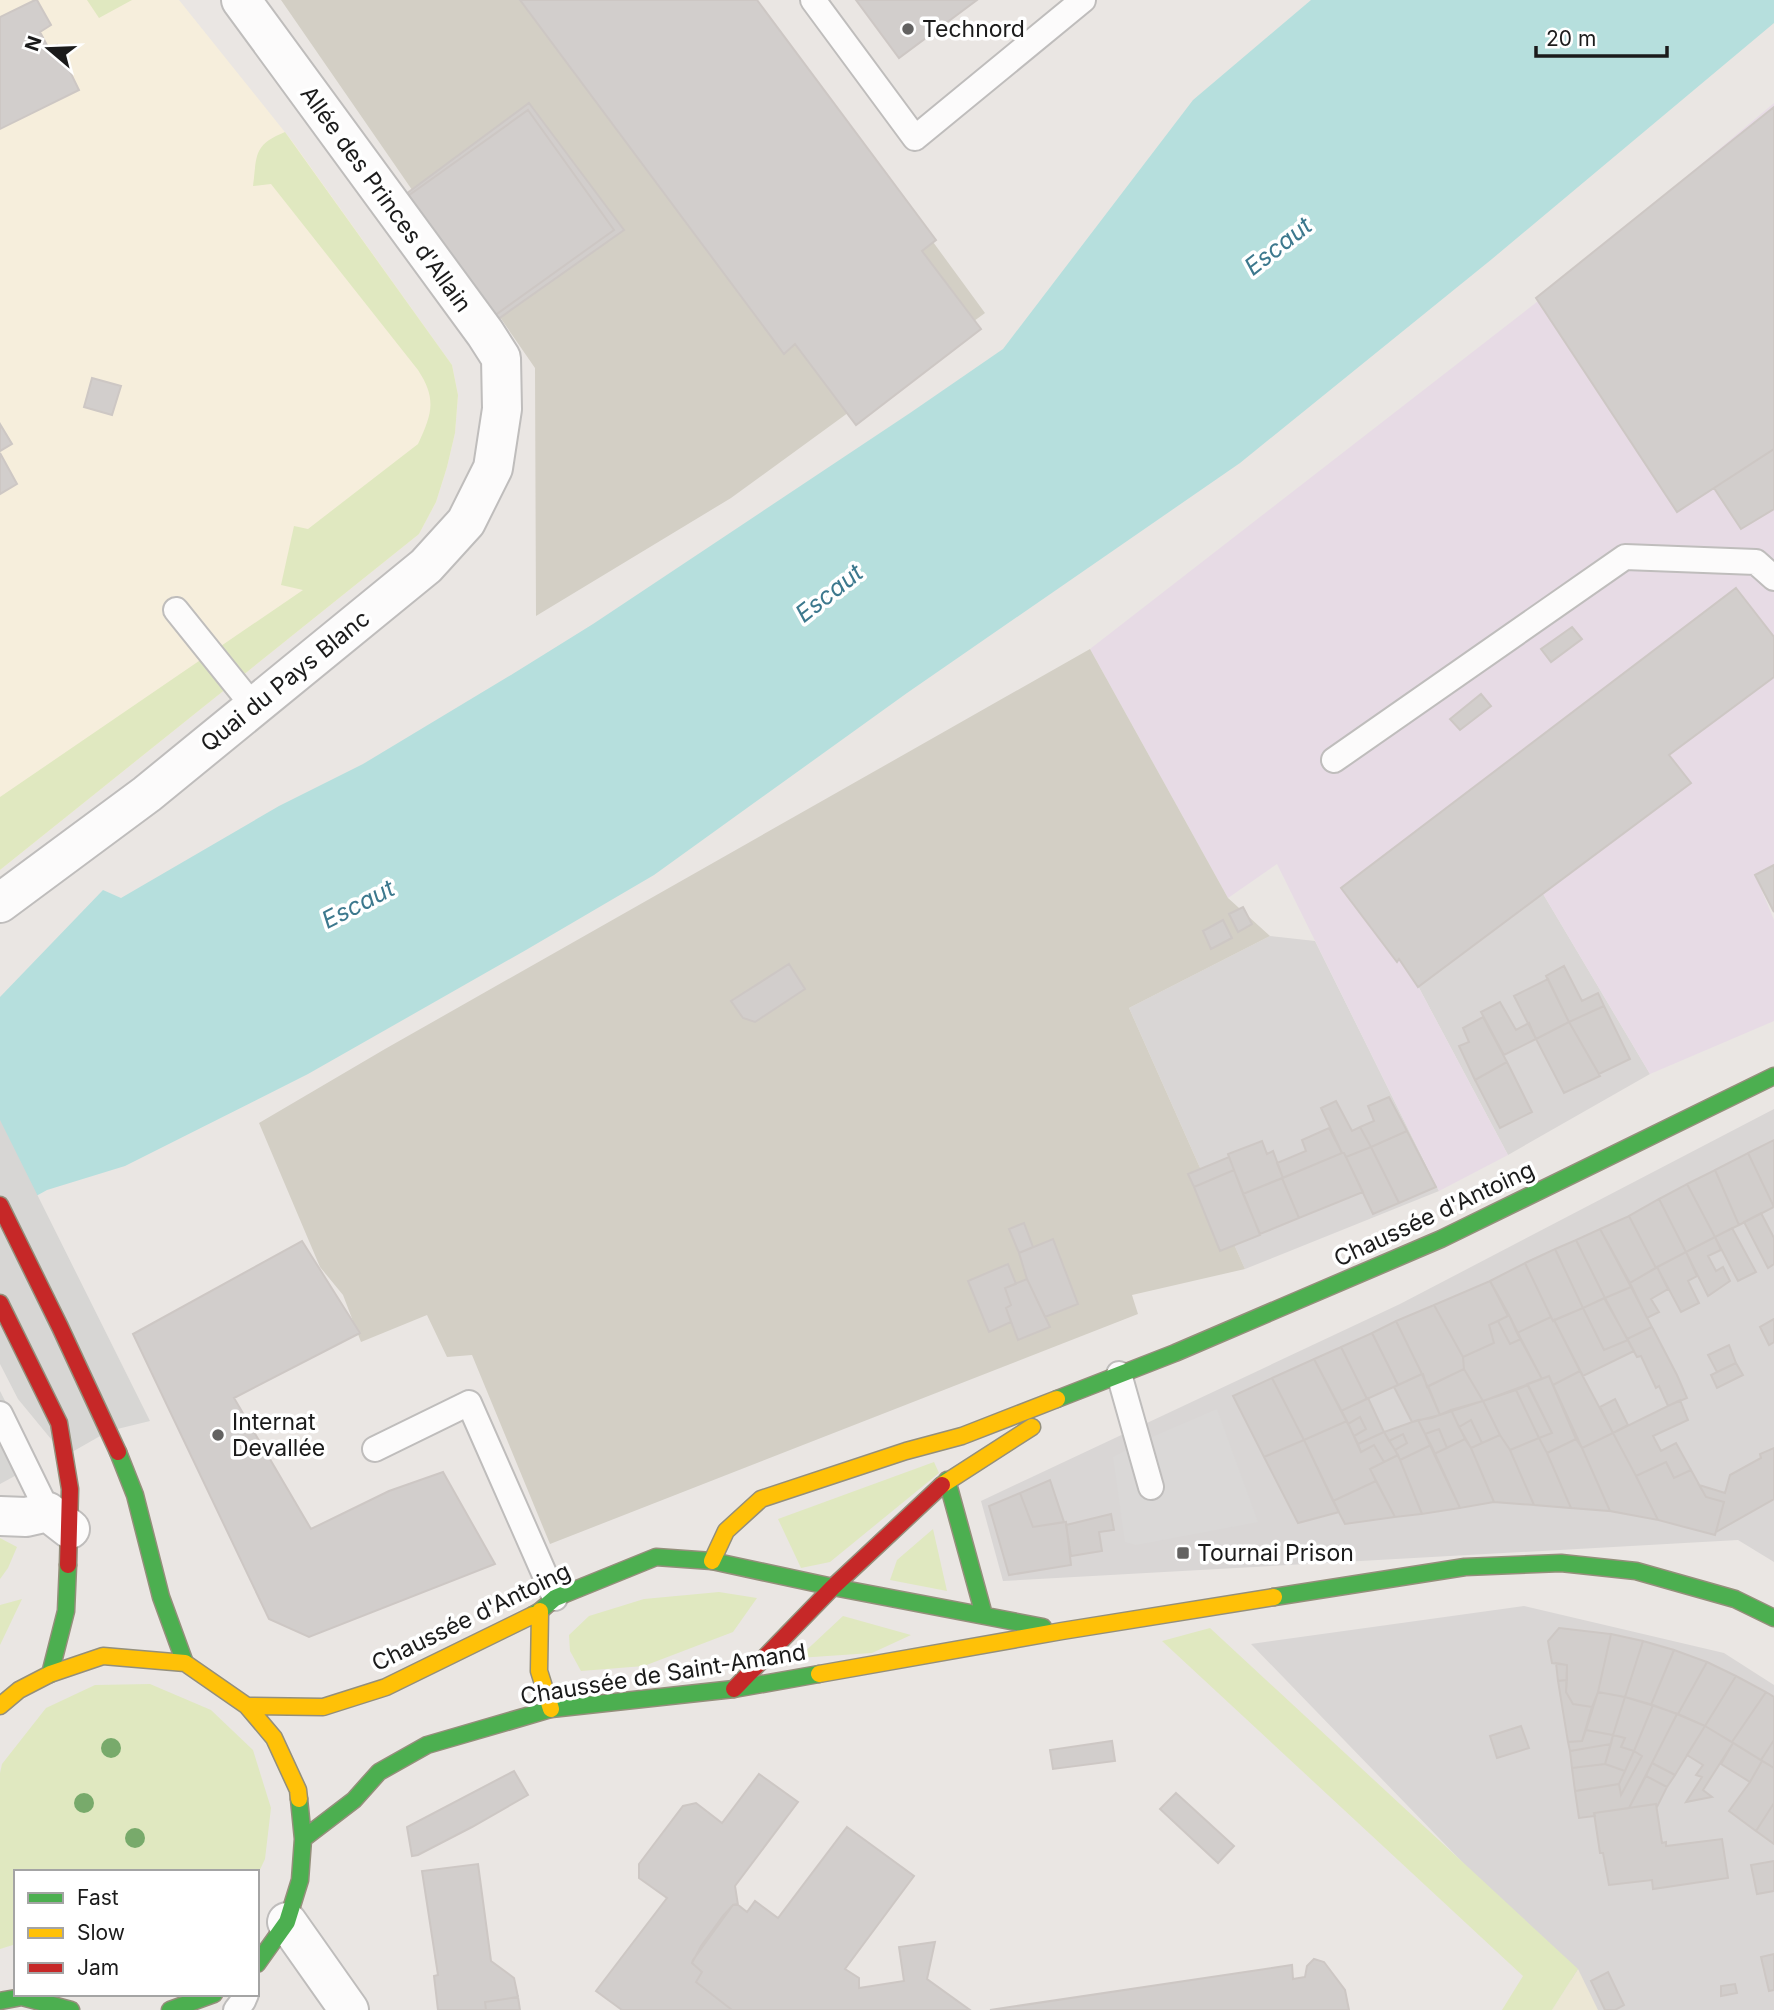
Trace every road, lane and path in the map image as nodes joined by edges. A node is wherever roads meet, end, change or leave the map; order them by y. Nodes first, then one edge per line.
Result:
1 (241, 0) edge
2 (813, 0) edge
3 (1083, 0) edge
4 (502, 408) joint
5 (1774, 578) edge
6 (176, 610) dead end
7 (254, 707) junction
8 (1334, 760) dead end
9 (0, 903) edge
10 (1774, 1076) edge
11 (0, 1205) edge
12 (0, 1303) edge
13 (1113, 1376) junction
14 (0, 1413) edge
15 (375, 1449) dead end
16 (947, 1480) junction
17 (1151, 1487) dead end
18 (36, 1518) edge
19 (712, 1561) junction
20 (833, 1587) junction
21 (547, 1604) junction
22 (984, 1615) junction
23 (1774, 1618) edge
24 (1062, 1631) junction
25 (186, 1662) junction
26 (50, 1674) junction
27 (734, 1689) junction
28 (0, 1706) edge
29 (247, 1706) junction
30 (551, 1709) junction
31 (303, 1839) junction
32 (287, 1922) junction
33 (259, 1961) edge
34 (209, 1996) edge
35 (0, 2001) edge
36 (71, 2010) edge
37 (170, 2010) edge
38 (349, 2010) edge

1 - 4 street, Allée des Princes d'Allain
2 - 3 lane
4 - 7 street, Quai du Pays Blanc
5 - 8 lane
6 - 7 lane
7 - 9 street, Quai du Pays Blanc
10 - 13 main road, Chaussée d'Antoing
11 - 25 main road
12 - 18 main road
13 - 16 main road
13 - 17 lane
13 - 19 main road
14 - 18 lane
15 - 21 lane
16 - 20 main road
16 - 22 main road
18 - 26 main road
19 - 20 main road, Chaussée de Saint-Amand
19 - 21 main road, Chaussée d'Antoing
20 - 22 main road, Chaussée de Saint-Amand
20 - 27 main road
21 - 29 main road, Chaussée d'Antoing
21 - 30 main road
22 - 24 main road, Chaussée de Saint-Amand
23 - 24 main road, Chaussée de Saint-Amand
24 - 27 main road, Chaussée de Saint-Amand
25 - 26 main road
25 - 29 main road
26 - 28 main road
27 - 30 main road, Chaussée de Saint-Amand
29 - 31 main road
30 - 31 main road, Chaussée de Saint-Amand
31 - 32 main road
32 - 33 main road
32 - 38 street
34 - 37 main road
35 - 36 main road

